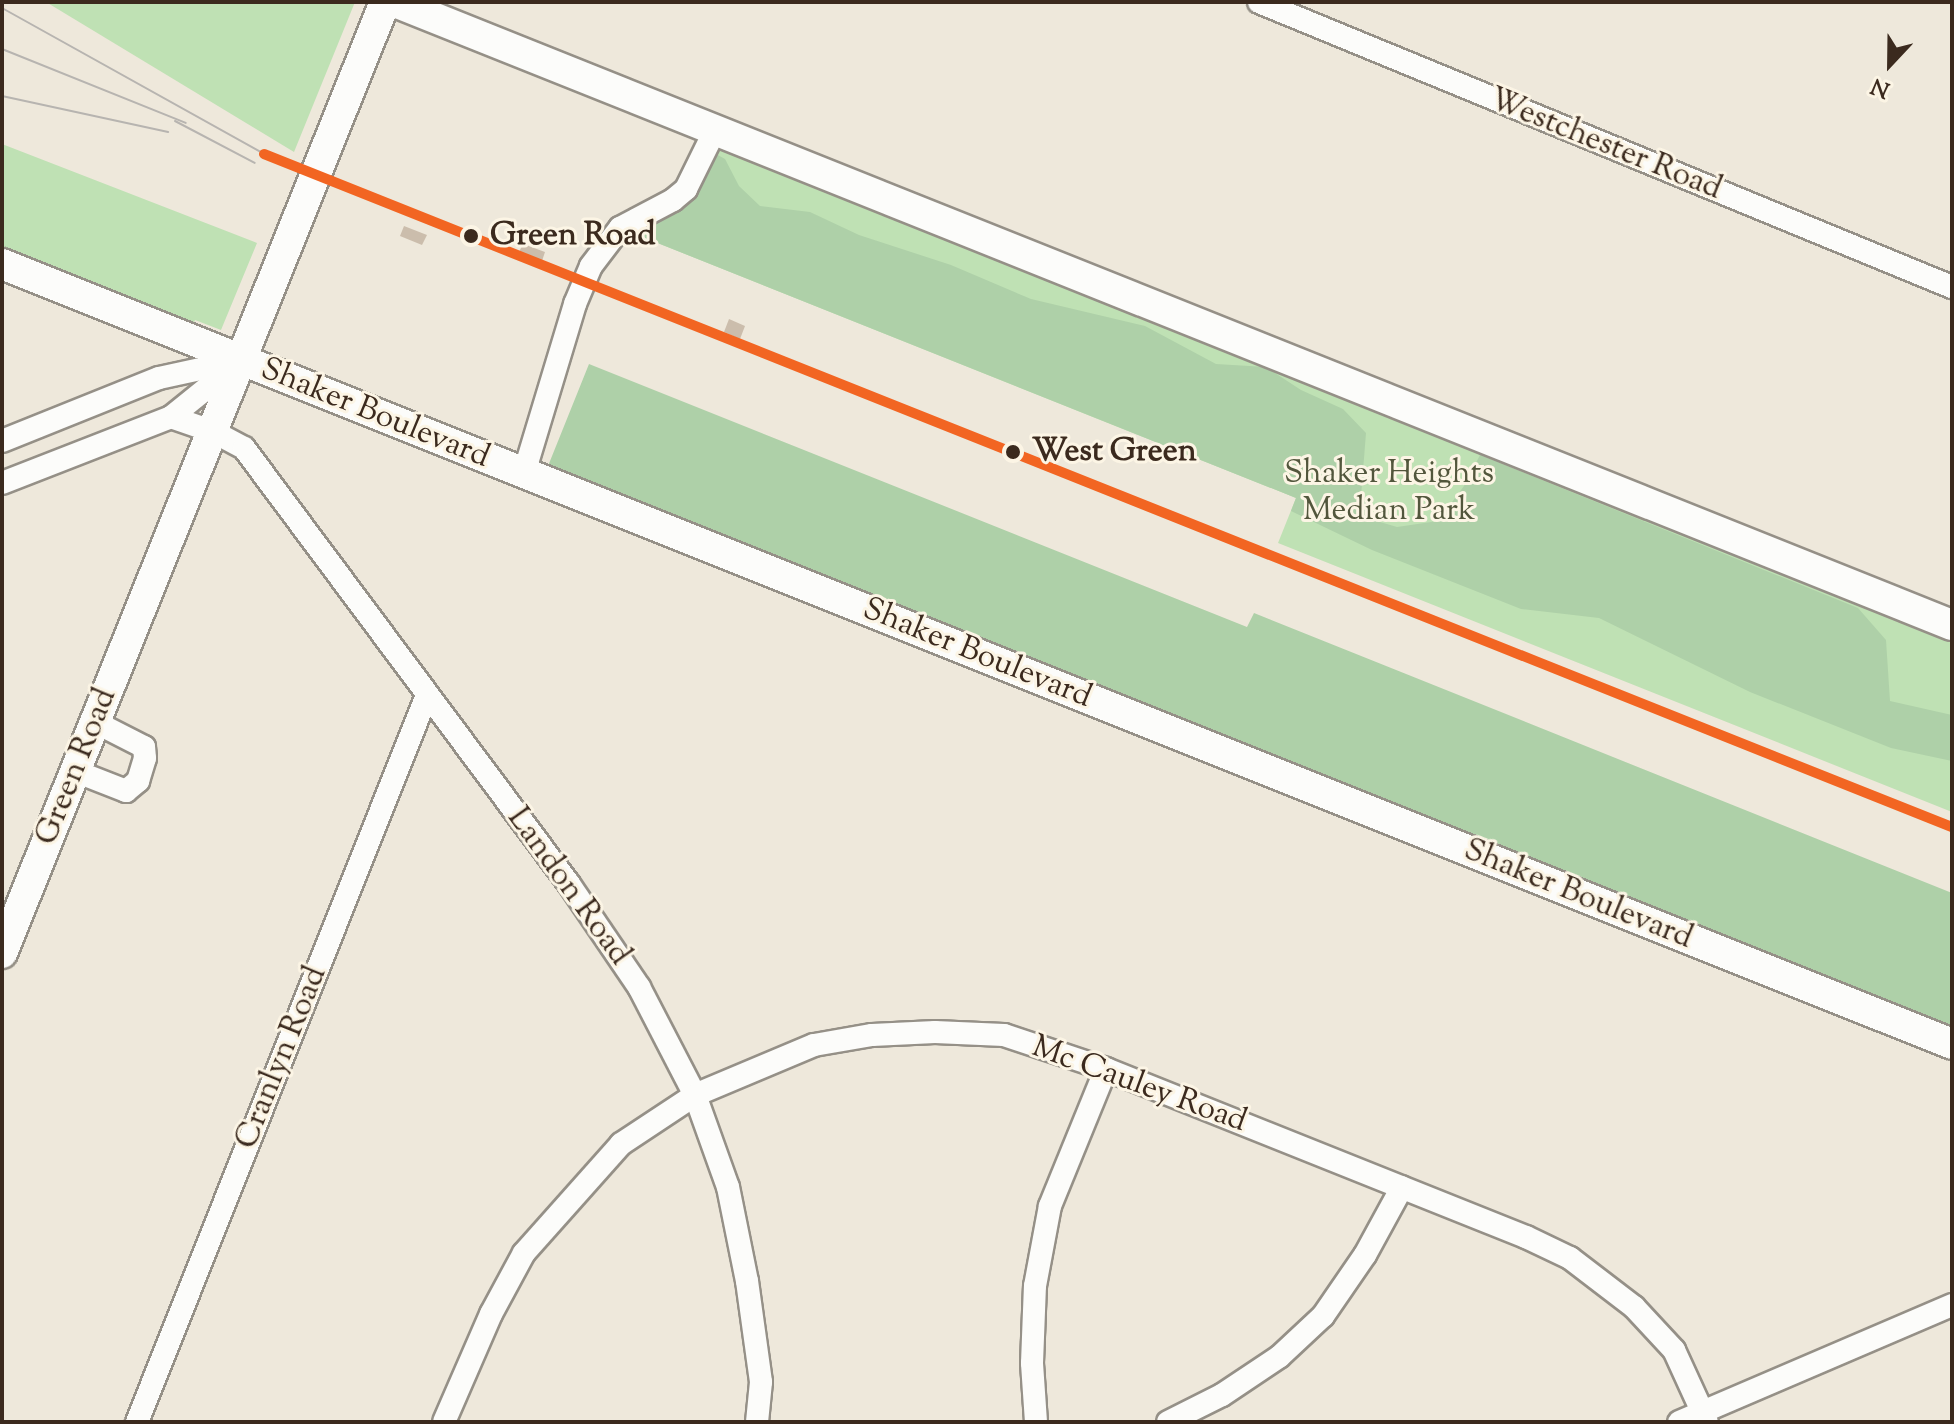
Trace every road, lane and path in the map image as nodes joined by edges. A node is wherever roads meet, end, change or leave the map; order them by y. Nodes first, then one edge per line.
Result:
1 (385, 2) edge
2 (395, 2) edge
3 (1259, 2) edge
4 (715, 130) junction
5 (2, 264) edge
6 (1952, 287) edge
7 (242, 360) junction
8 (171, 417) junction
9 (214, 432) junction
10 (2, 441) edge
11 (524, 473) junction
12 (2, 483) edge
13 (1952, 625) edge
14 (427, 695) junction
15 (95, 722) junction
16 (75, 771) junction
17 (2, 953) edge
18 (1952, 1044) edge
19 (1106, 1069) junction
20 (695, 1095) junction
21 (1402, 1187) junction
22 (1952, 1305) edge
23 (1705, 1416) edge
24 (137, 1422) edge
25 (444, 1422) edge
26 (757, 1422) edge
27 (1036, 1422) edge
28 (1168, 1422) edge
29 (1679, 1422) edge

1 - 7 main road, Green Road
2 - 4 main road
3 - 6 street, Westchester Road
4 - 11 street
4 - 13 main road
5 - 7 main road, Shaker Boulevard
7 - 8 street
7 - 9 main road, Green Road
7 - 10 street
7 - 11 main road, Shaker Boulevard
8 - 9 street, Landon Road
8 - 12 street
9 - 14 street, Landon Road
9 - 15 main road, Green Road
11 - 18 main road, Shaker Boulevard
14 - 20 street, Landon Road
14 - 24 street, Cranlyn Road
15 - 16 main road, Green Road
15 - 16 street
16 - 17 main road, Green Road
19 - 20 street, Mc Cauley Road
19 - 21 street, Mc Cauley Road
19 - 27 street
20 - 25 street, Mc Cauley Road
20 - 26 street, Landon Road
21 - 23 street, Mc Cauley Road
21 - 28 street
22 - 23 street
23 - 29 street

